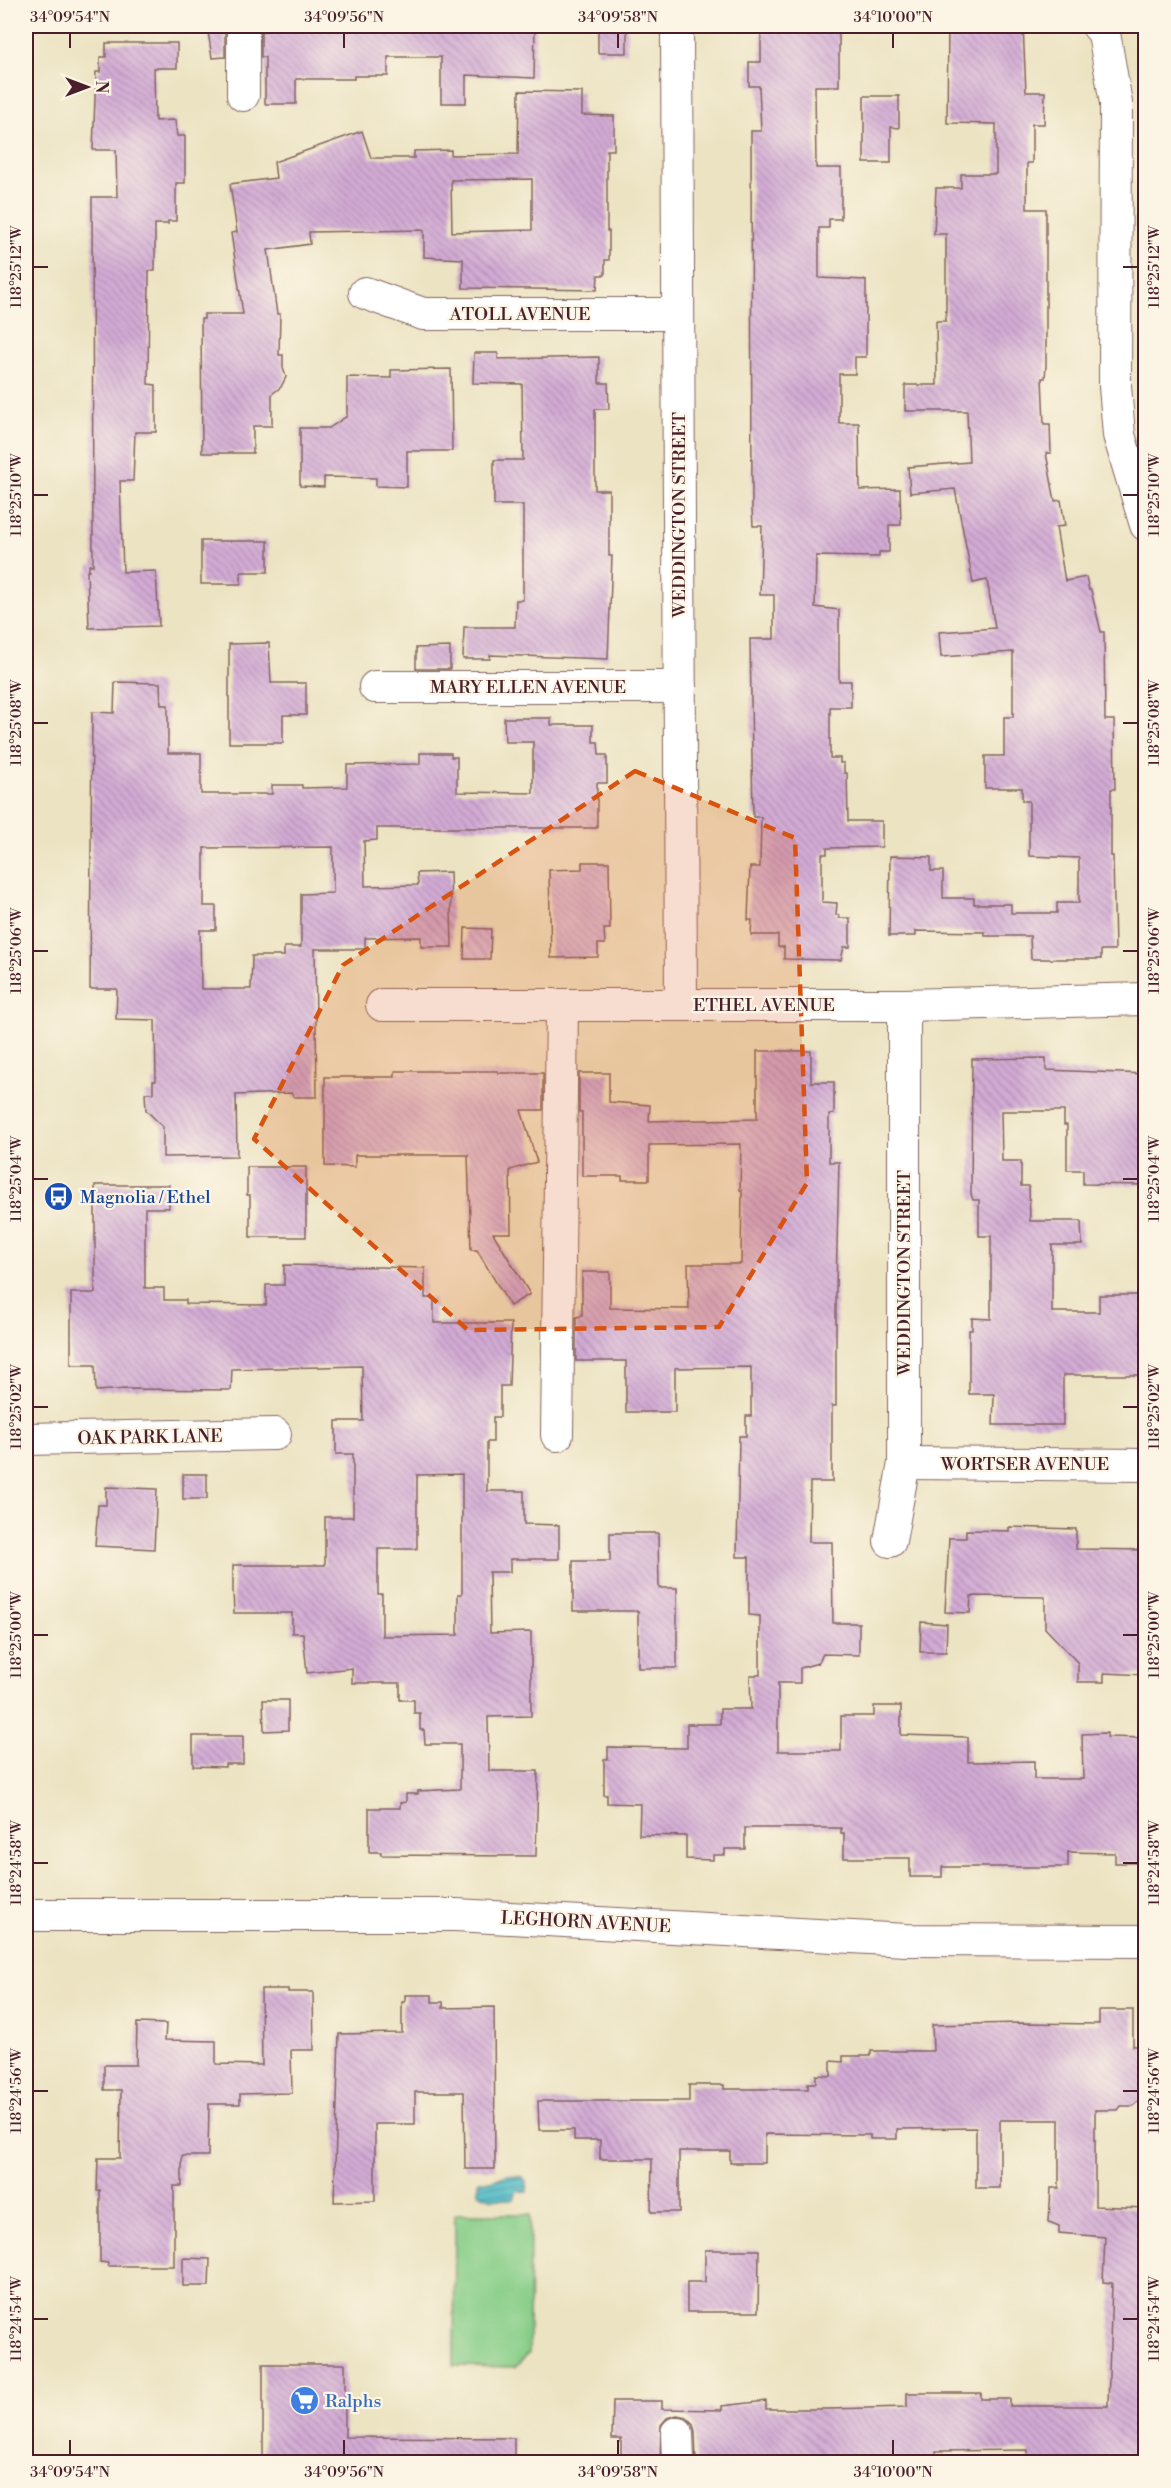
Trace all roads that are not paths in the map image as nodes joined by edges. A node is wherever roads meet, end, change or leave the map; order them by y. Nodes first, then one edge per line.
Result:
1 (243, 26) edge
2 (677, 26) edge
3 (1108, 28) edge
4 (243, 95) dead end
5 (365, 293) dead end
6 (678, 314) junction
7 (1146, 525) edge
8 (375, 687) dead end
9 (680, 687) junction
10 (1146, 999) edge
11 (382, 1005) dead end
12 (562, 1005) junction
13 (681, 1005) junction
14 (904, 1005) junction
15 (275, 1434) dead end
16 (557, 1435) dead end
17 (26, 1439) edge
18 (904, 1463) junction
19 (1146, 1465) edge
20 (890, 1541) dead end
21 (26, 1915) edge
22 (1146, 1941) edge

1 - 4 street
2 - 6 street, WEDDINGTON STREET
3 - 7 street
5 - 6 street, ATOLL AVENUE
6 - 9 street, WEDDINGTON STREET
8 - 9 street, MARY ELLEN AVENUE
9 - 13 street, WEDDINGTON STREET
10 - 14 street, ETHEL AVENUE
11 - 12 street, ETHEL AVENUE
12 - 13 street, ETHEL AVENUE
12 - 16 street
13 - 14 street, ETHEL AVENUE
14 - 18 street, WEDDINGTON STREET
15 - 17 street, OAK PARK LANE
18 - 19 street, WORTSER AVENUE
18 - 20 street, WEDDINGTON STREET
21 - 22 street, LEGHORN AVENUE

